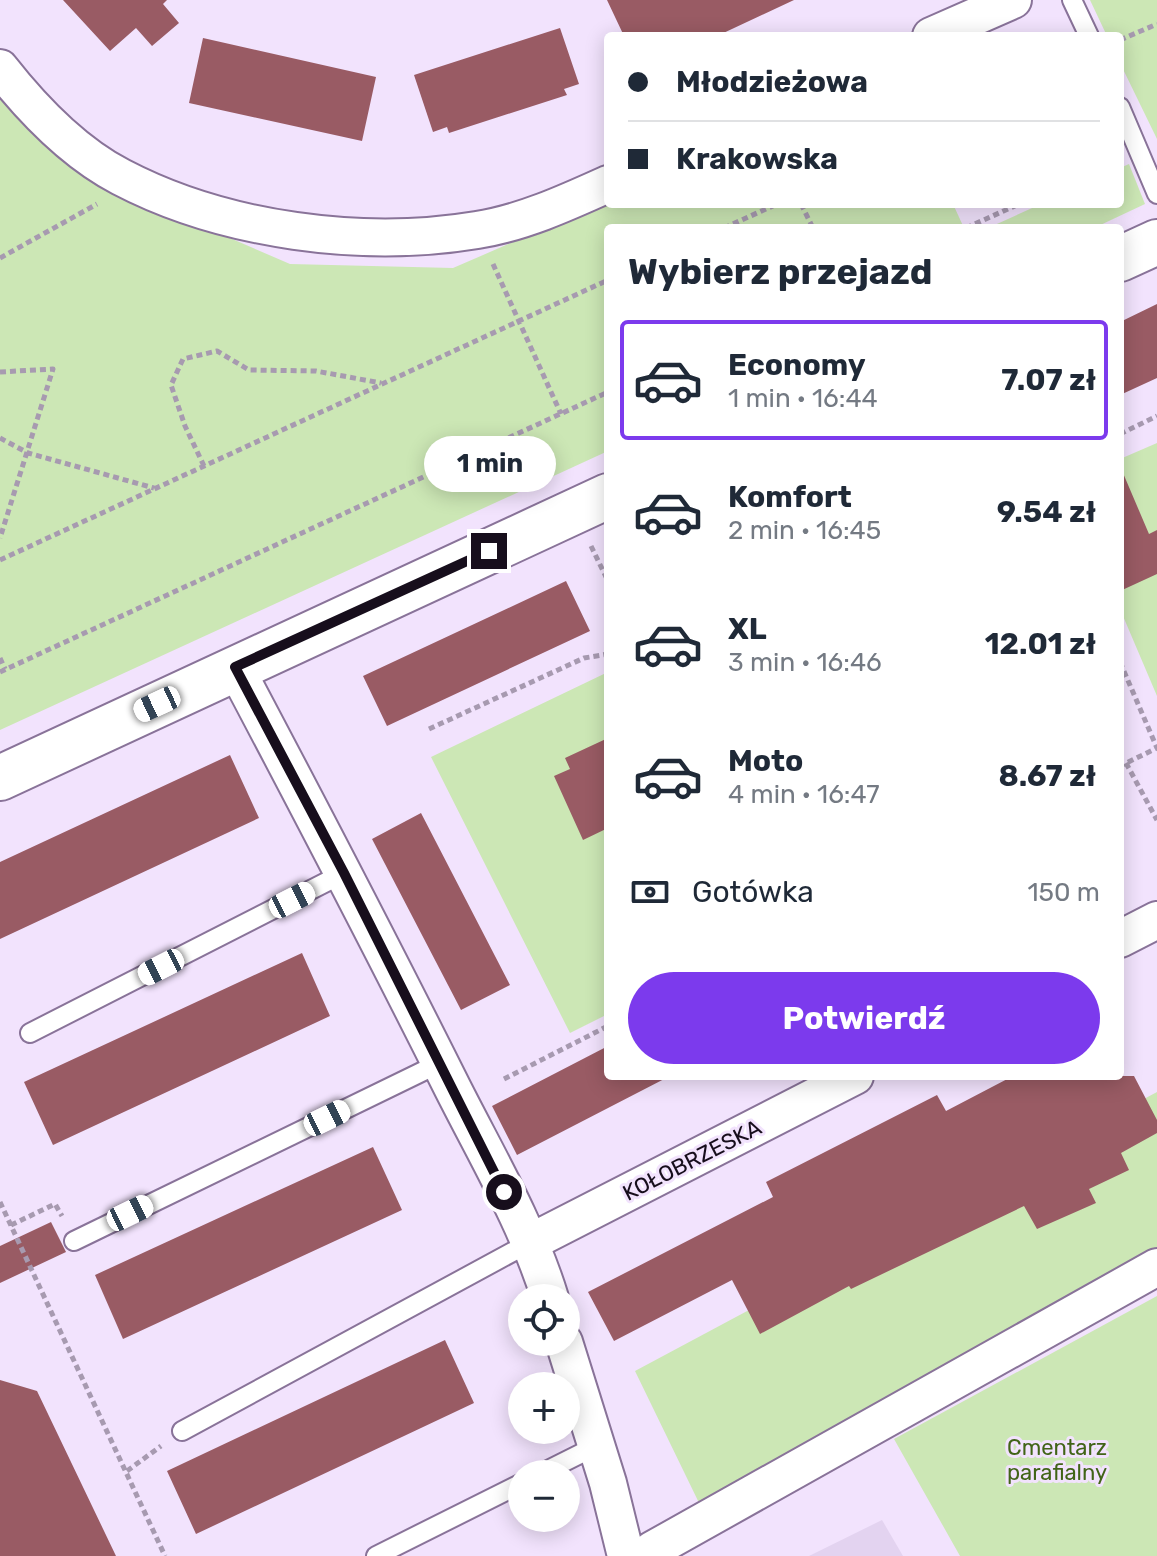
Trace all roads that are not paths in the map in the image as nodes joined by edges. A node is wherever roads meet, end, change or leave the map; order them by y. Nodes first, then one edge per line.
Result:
1 (1013, 0) edge
2 (1072, 0) edge
3 (949, 19) edge
4 (1087, 32) edge
5 (0, 68) edge
6 (1124, 116) edge
7 (604, 186) edge
8 (1157, 194) edge
9 (1157, 242) edge
10 (1124, 257) edge
11 (604, 498) edge
12 (235, 667) junction
13 (0, 778) edge
14 (344, 873) junction
15 (1157, 920) edge
16 (1124, 937) edge
17 (30, 1033) dead end
18 (440, 1063) junction
19 (847, 1080) edge
20 (74, 1241) road end
21 (529, 1243) junction
22 (1157, 1267) edge
23 (545, 1284) edge
24 (568, 1356) edge
25 (182, 1431) road end
26 (596, 1446) junction
27 (568, 1460) edge
28 (508, 1490) edge
29 (639, 1553) edge
30 (376, 1556) edge

1 - 3 street
2 - 4 lane
5 - 7 street
6 - 8 lane
9 - 10 main road
11 - 12 main road
12 - 13 main road
12 - 14 street
14 - 17 lane
14 - 18 street
15 - 16 street
18 - 20 lane
18 - 21 street
19 - 21 street, KOŁOBRZESKA
21 - 23 street
21 - 25 lane
22 - 29 street
24 - 26 street
26 - 27 lane
26 - 29 street
28 - 30 lane

